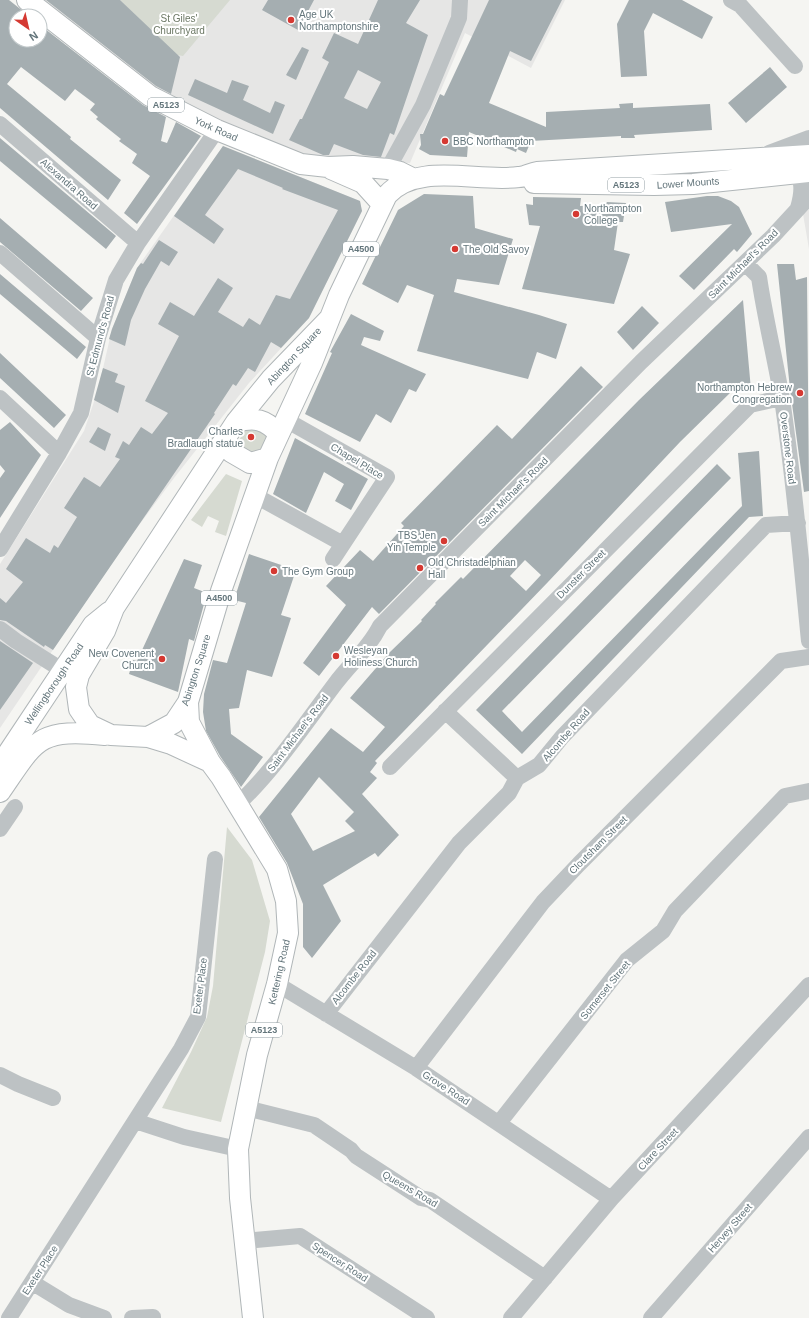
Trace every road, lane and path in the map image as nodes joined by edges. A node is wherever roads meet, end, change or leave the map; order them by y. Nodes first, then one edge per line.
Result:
1 (27, 0) edge
2 (460, 0) edge
3 (731, 0) edge
4 (795, 66) dead end
5 (0, 124) edge
6 (217, 130) junction
7 (809, 138) edge
8 (809, 155) edge
9 (778, 158) junction
10 (750, 159) junction
11 (390, 165) dead end
12 (328, 168) junction
13 (804, 173) edge
14 (520, 177) junction
15 (412, 178) junction
16 (809, 197) edge
17 (382, 204) junction
18 (798, 208) junction
19 (138, 243) junction
20 (0, 253) edge
21 (745, 263) junction
22 (329, 319) junction
23 (98, 338) junction
24 (782, 398) junction
25 (2, 406) edge
26 (236, 422) junction
27 (282, 427) junction
28 (222, 443) junction
29 (59, 452) junction
30 (268, 458) junction
31 (254, 495) junction
32 (798, 523) junction
33 (343, 544) junction
34 (0, 550) edge
35 (333, 559) dead end
36 (114, 608) junction
37 (0, 629) edge
38 (809, 640) edge
39 (809, 657) edge
40 (62, 670) junction
41 (188, 702) junction
42 (445, 711) junction
43 (111, 735) junction
44 (148, 737) junction
45 (210, 762) junction
46 (0, 765) edge
47 (390, 767) dead end
48 (517, 778) junction
49 (809, 791) edge
50 (0, 792) edge
51 (238, 805) junction
52 (15, 807) dead end
53 (0, 829) edge
54 (215, 859) dead end
55 (277, 984) junction
56 (809, 985) edge
57 (326, 1014) junction
58 (416, 1068) junction
59 (0, 1075) edge
60 (53, 1098) dead end
61 (246, 1108) junction
62 (135, 1121) junction
63 (499, 1123) junction
64 (809, 1137) edge
65 (238, 1149) junction
66 (611, 1199) junction
67 (244, 1241) junction
68 (545, 1278) junction
69 (33, 1283) junction
70 (153, 1317) edge
71 (9, 1318) edge
72 (104, 1318) edge
73 (132, 1318) edge
74 (253, 1318) edge
75 (427, 1318) edge
76 (511, 1318) edge
77 (651, 1318) edge

1 - 6 main road, York Road / A5123
2 - 11 street
3 - 4 street
5 - 19 street, Alexandra Road
6 - 12 main road, York Road / A5123
6 - 19 street, St Edmund's Road
7 - 10 street
8 - 9 main road, Lower Mounts
9 - 10 main road, Lower Mounts
9 - 13 street
10 - 14 main road, Lower Mounts
12 - 15 main road, York Road / A5123
12 - 17 main road
13 - 14 main road, Lower Mounts / A5123
13 - 18 street
14 - 15 main road, Lower Mounts / A5123
15 - 17 main road, Abington Square / A4500
16 - 18 street, Saint Michael's Road
17 - 22 main road, Abington Square / A4500
18 - 21 street, Saint Michael's Road
19 - 23 street, St Edmund's Road
20 - 23 street
21 - 24 street, Overstone Road
21 - 51 street, Saint Michael's Road
22 - 26 main road, Abington Square / A4500
22 - 27 main road, Abington Square / A4500
23 - 29 street, St Edmund's Road
24 - 32 street, Overstone Road
24 - 42 street, Dunster Street
25 - 29 street
26 - 27 main road
26 - 28 main road, Abington Square / A4500
27 - 30 main road, Abington Square / A4500
27 - 33 street, Chapel Place
28 - 30 main road
28 - 36 main road, Abington Square / A4500
29 - 34 street, St Edmund's Road
30 - 31 main road, Abington Square / A4500
31 - 33 street
31 - 41 main road, Abington Square / A4500
32 - 38 street, Overstone Road
32 - 48 street, Alcombe Road
33 - 35 street, Chapel Place
36 - 40 main road, Wellingborough Road / A4500
36 - 43 main road, Abington Square / A4500
37 - 40 street
39 - 58 street, Cloutsham Street
40 - 46 main road, Wellingborough Road / A4500
41 - 44 main road, Abington Square / A4500
41 - 45 main road, A5123
42 - 47 street, Dunster Street
42 - 48 street
43 - 44 main road, Abington Square / A4500
43 - 50 main road
44 - 45 main road, A5123
45 - 51 main road, Kettering Road / A5123
48 - 57 street, Alcombe Road
49 - 63 street, Somerset Street
51 - 55 main road, Kettering Road / A5123
52 - 53 street
54 - 62 street, Exeter Place
55 - 57 street, Grove Road
55 - 61 main road, Kettering Road / A5123
56 - 66 street, Clare Street
57 - 58 street, Grove Road
58 - 63 street, Grove Road
59 - 60 street
61 - 65 main road, Kettering Road / A5123
61 - 68 street, Queens Road
62 - 65 street
62 - 69 street, Exeter Place
63 - 66 street, Grove Road
64 - 77 street, Hervey Street
65 - 67 main road, Kettering Road / A5123
66 - 68 street, Clare Street
67 - 74 main road, Kettering Road / A5123
67 - 75 street, Spencer Road
68 - 76 street, Clare Street
69 - 71 street, Exeter Place
69 - 72 street
70 - 73 street

